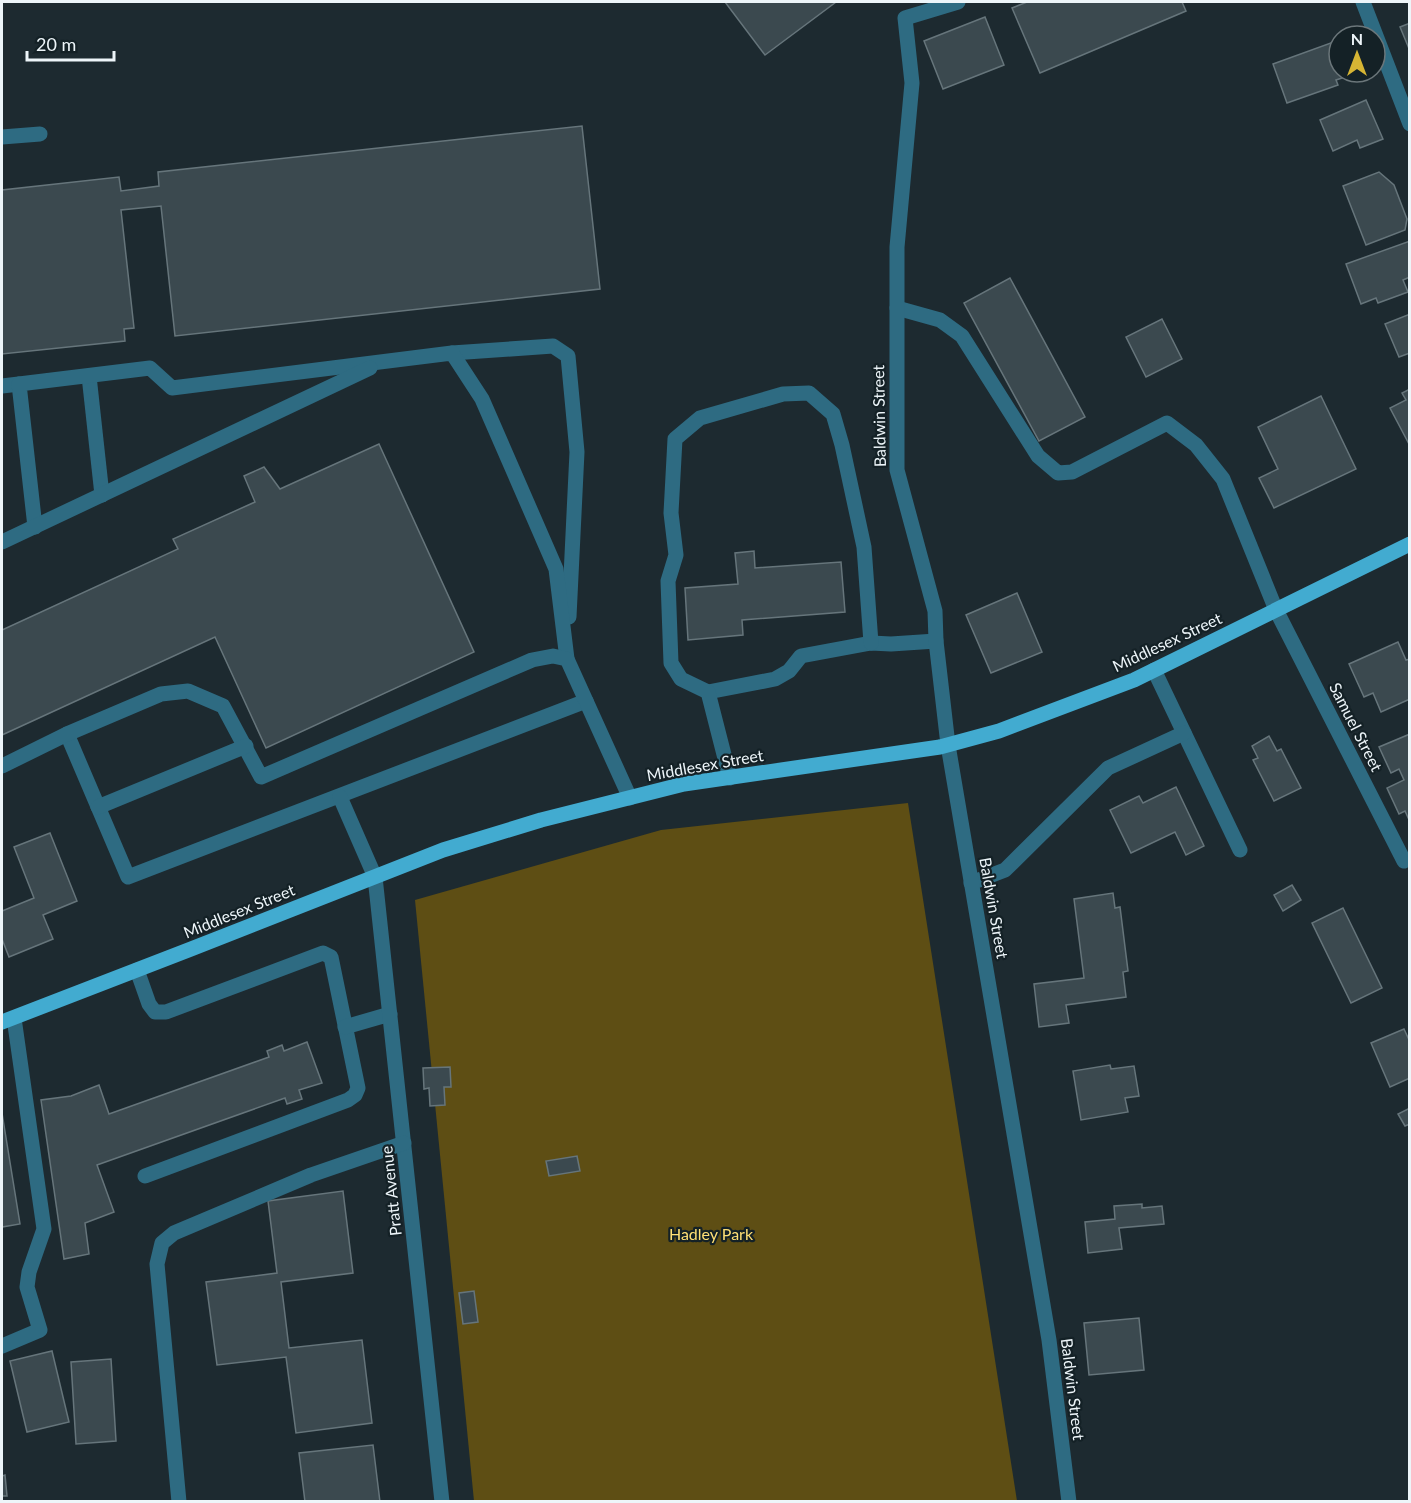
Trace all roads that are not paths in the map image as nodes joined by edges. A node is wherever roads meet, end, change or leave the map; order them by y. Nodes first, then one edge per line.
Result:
1 (958, 2) edge
2 (1363, 2) edge
3 (1410, 124) edge
4 (40, 134) dead end
5 (2, 137) edge
6 (897, 315) junction
7 (452, 353) junction
8 (382, 362) junction
9 (89, 376) junction
10 (19, 384) junction
11 (2, 386) edge
12 (102, 495) junction
13 (35, 527) junction
14 (2, 542) edge
15 (1410, 544) edge
16 (1276, 610) junction
17 (936, 641) junction
18 (871, 643) junction
19 (567, 659) junction
20 (1154, 670) junction
21 (708, 692) junction
22 (586, 701) junction
23 (1184, 733) junction
24 (67, 734) junction
25 (948, 745) junction
26 (246, 746) junction
27 (2, 766) edge
28 (730, 777) junction
29 (340, 797) junction
30 (630, 798) junction
31 (98, 807) junction
32 (1240, 850) dead end
33 (1404, 861) dead end
34 (375, 877) junction
35 (971, 883) junction
36 (137, 970) junction
37 (390, 1014) junction
38 (8, 1020) edge
39 (345, 1027) junction
40 (404, 1143) junction
41 (145, 1176) dead end
42 (2, 1346) edge
43 (179, 1502) edge
44 (442, 1502) edge
45 (1069, 1502) edge

1 - 6 street, Baldwin Street
2 - 3 street
4 - 5 street
6 - 16 street, Samuel Street
6 - 17 street, Baldwin Street
7 - 8 street
7 - 19 street
7 - 19 street
8 - 9 street
8 - 12 street
9 - 10 street
9 - 12 street
10 - 11 street
10 - 13 street
12 - 13 street
13 - 14 street
15 - 16 main road, Middlesex Street
16 - 20 main road, Middlesex Street
16 - 33 street, Samuel Street
17 - 18 street
17 - 25 street, Baldwin Street
18 - 21 street
18 - 21 street
19 - 22 street
19 - 26 street
20 - 23 street
20 - 25 main road, Middlesex Street
21 - 28 street
22 - 29 street
22 - 30 street
23 - 32 street
23 - 35 street
24 - 26 street
24 - 27 street
24 - 31 street
25 - 28 main road, Middlesex Street
25 - 35 street, Baldwin Street
26 - 31 street
28 - 30 main road, Middlesex Street
29 - 31 street
29 - 34 street, Pratt Avenue
30 - 34 main road, Middlesex Street
34 - 36 main road, Middlesex Street
34 - 37 street, Pratt Avenue
35 - 45 street, Baldwin Street
36 - 38 main road, Middlesex Street
36 - 39 street
37 - 39 street
37 - 40 street, Pratt Avenue
38 - 42 street
39 - 41 street
40 - 43 street
40 - 44 street, Pratt Avenue

